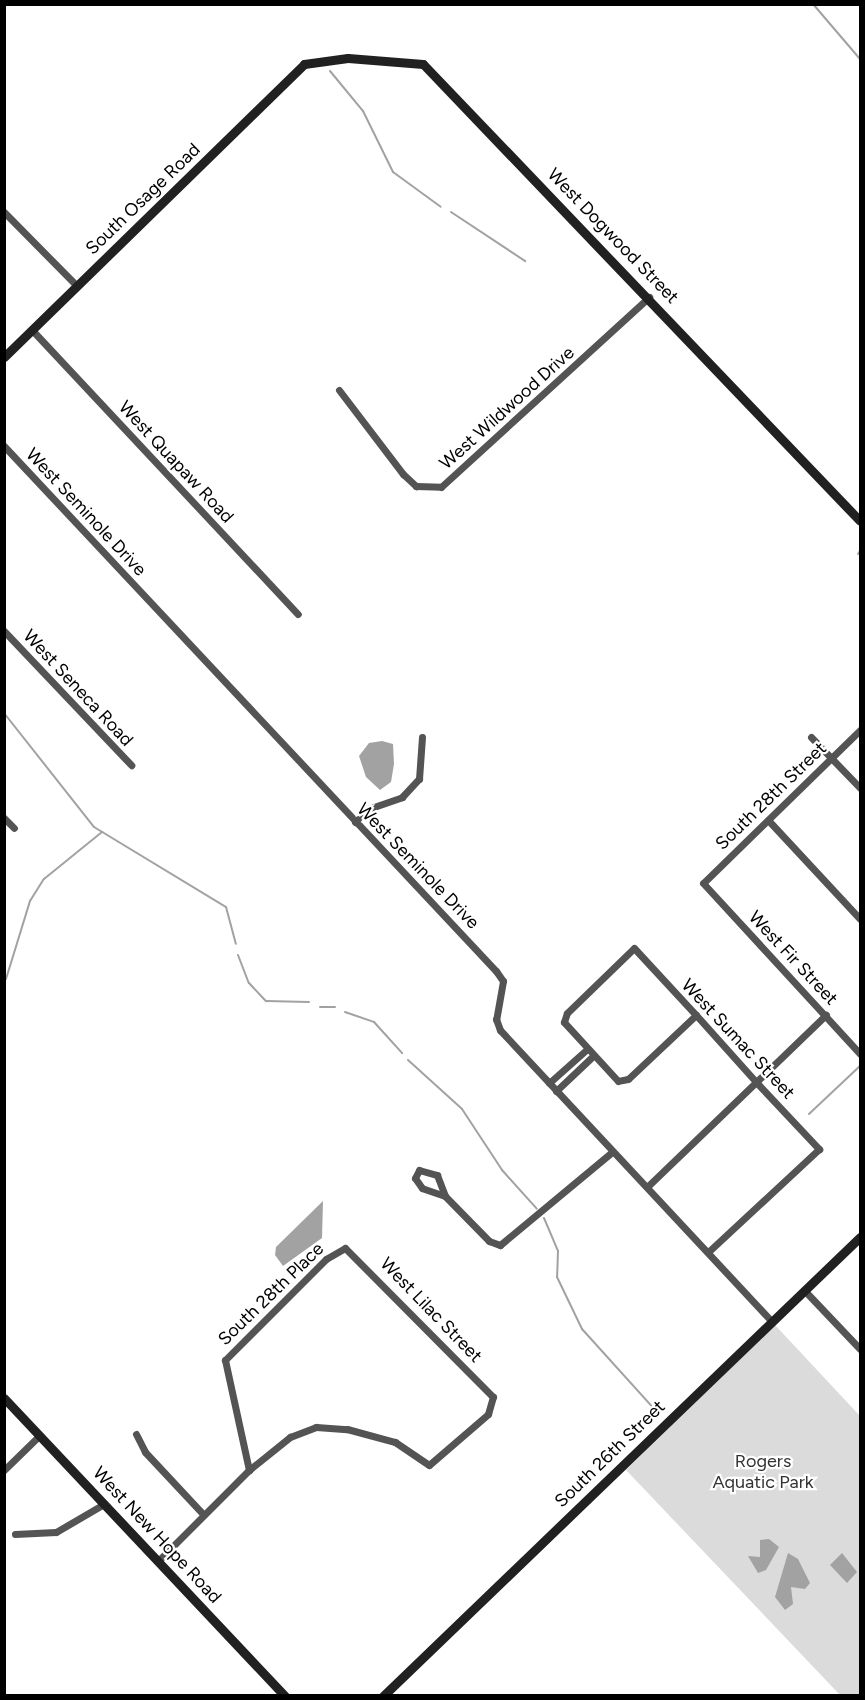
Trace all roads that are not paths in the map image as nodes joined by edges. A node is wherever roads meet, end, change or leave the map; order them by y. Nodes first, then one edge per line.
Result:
1 (304, 64) joint
2 (4, 212) edge
3 (76, 286) junction
4 (649, 297) junction
5 (32, 330) junction
6 (4, 357) edge
7 (339, 390) dead end
8 (4, 446) edge
9 (861, 521) edge
10 (298, 615) dead end
11 (4, 631) edge
12 (861, 729) edge
13 (422, 737) dead end
14 (811, 737) dead end
15 (832, 758) junction
16 (130, 765) dead end
17 (861, 788) edge
18 (4, 818) edge
19 (768, 820) junction
20 (355, 822) junction
21 (14, 828) dead end
22 (703, 883) joint
23 (861, 919) edge
24 (696, 1015) junction
25 (826, 1015) junction
26 (586, 1050) junction
27 (861, 1054) edge
28 (592, 1058) junction
29 (549, 1083) junction
30 (757, 1083) junction
31 (556, 1090) junction
32 (612, 1152) junction
33 (648, 1186) junction
34 (445, 1196) junction
35 (861, 1237) edge
36 (345, 1248) joint
37 (708, 1252) junction
38 (804, 1290) junction
39 (771, 1321) junction
40 (861, 1349) edge
41 (4, 1398) edge
42 (136, 1434) dead end
43 (39, 1436) junction
44 (4, 1470) edge
45 (249, 1470) junction
46 (104, 1504) junction
47 (204, 1515) junction
48 (15, 1534) dead end
49 (158, 1561) junction
50 (285, 1695) edge
51 (383, 1695) edge

1 - 3 street, South Osage Road
1 - 4 street, West Dogwood Street
2 - 3 street
3 - 5 street, South Osage Road
4 - 7 street, West Wildwood Drive
4 - 9 street, West Dogwood Street
5 - 6 street, South Osage Road
5 - 10 street, West Quapaw Road
8 - 20 street, West Seminole Drive
11 - 16 street, West Seneca Road
12 - 15 street, South 28th Street
13 - 20 street
14 - 15 street
15 - 17 street
15 - 19 street, South 28th Street
18 - 21 street
19 - 22 street, South 28th Street
19 - 23 street
20 - 29 street, West Seminole Drive
22 - 25 street, West Fir Street
24 - 26 street, West Sumac Street
24 - 28 street
24 - 30 street, West Sumac Street
25 - 27 street, West Fir Street
25 - 30 street
26 - 28 street
26 - 29 street
28 - 31 street
29 - 31 street, West Seminole Drive
30 - 33 street
30 - 37 street, West Sumac Street
31 - 32 street, West Seminole Drive
32 - 33 street, West Seminole Drive
32 - 34 street
33 - 37 street, West Seminole Drive
34 - 34 street
35 - 38 street, South 26th Street
36 - 45 street, South 28th Place
36 - 45 street, West Lilac Street
37 - 39 street, West Seminole Drive
38 - 39 street, South 26th Street
38 - 40 street
39 - 51 street, South 26th Street
41 - 43 street, West New Hope Road
42 - 47 street
43 - 44 street
43 - 46 street, West New Hope Road
45 - 47 street
46 - 48 street
46 - 49 street, West New Hope Road
47 - 49 street
49 - 50 street, West New Hope Road

